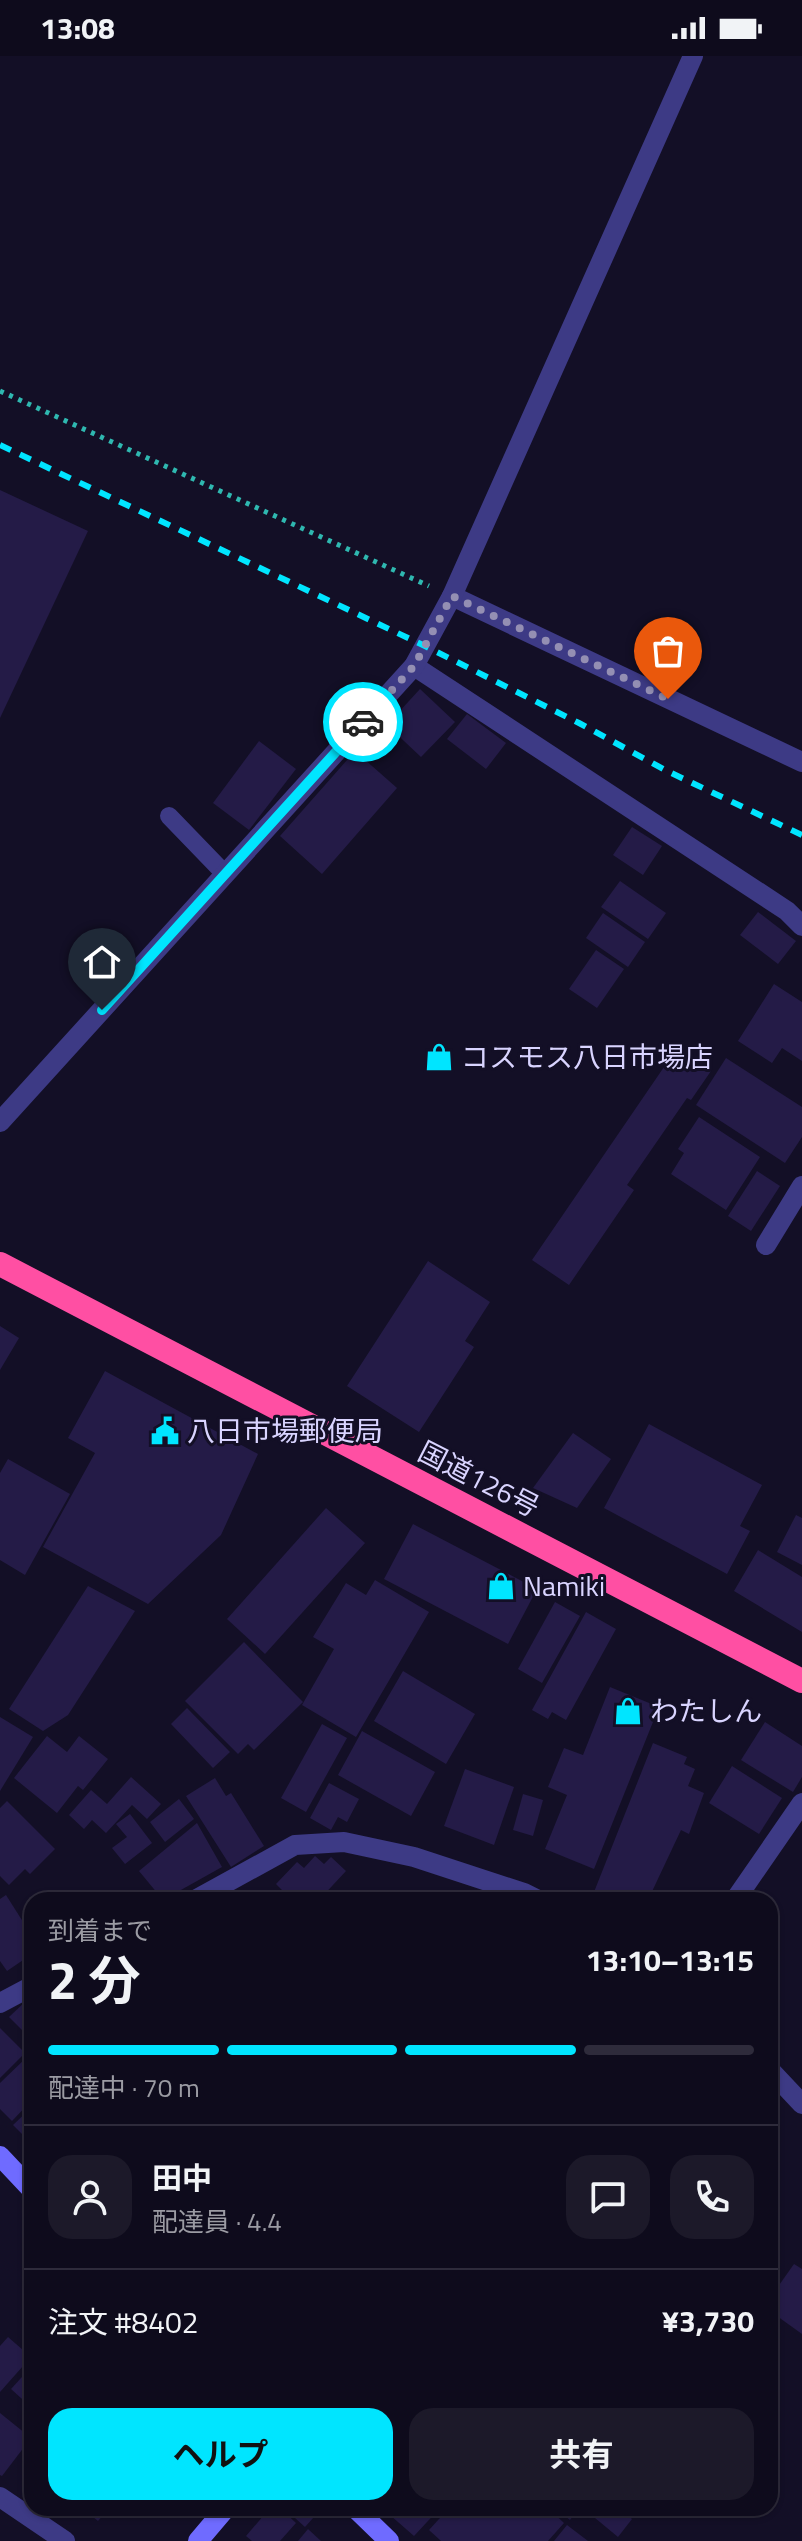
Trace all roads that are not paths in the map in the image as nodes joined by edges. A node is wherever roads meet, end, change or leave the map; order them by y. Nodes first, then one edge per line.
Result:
1 (693, 56) edge
2 (452, 596) junction
3 (414, 666) junction
4 (802, 762) edge
5 (169, 816) dead end
6 (225, 874) junction
7 (802, 926) edge
8 (0, 1122) edge
9 (802, 1186) edge
10 (766, 1245) dead end
11 (0, 1264) edge
12 (802, 1681) edge
13 (802, 1803) edge
14 (210, 1892) edge
15 (521, 1892) edge
16 (741, 1892) edge
17 (24, 1990) edge
18 (0, 2003) edge
19 (778, 2078) edge
20 (802, 2104) edge
21 (0, 2156) edge
22 (24, 2182) edge
23 (0, 2497) edge
24 (24, 2513) edge
25 (28, 2516) edge
26 (219, 2516) edge
27 (363, 2516) edge
28 (386, 2540) edge
29 (65, 2541) edge
30 (198, 2541) edge

1 - 2 street
2 - 3 street
2 - 4 street
3 - 6 street
3 - 7 street
5 - 6 lane
6 - 8 street
9 - 10 street
11 - 12 highway, 国道126号
13 - 16 street
14 - 15 street
17 - 18 street
19 - 20 street
21 - 22 street
23 - 24 street
25 - 29 street
26 - 30 street
27 - 28 street

